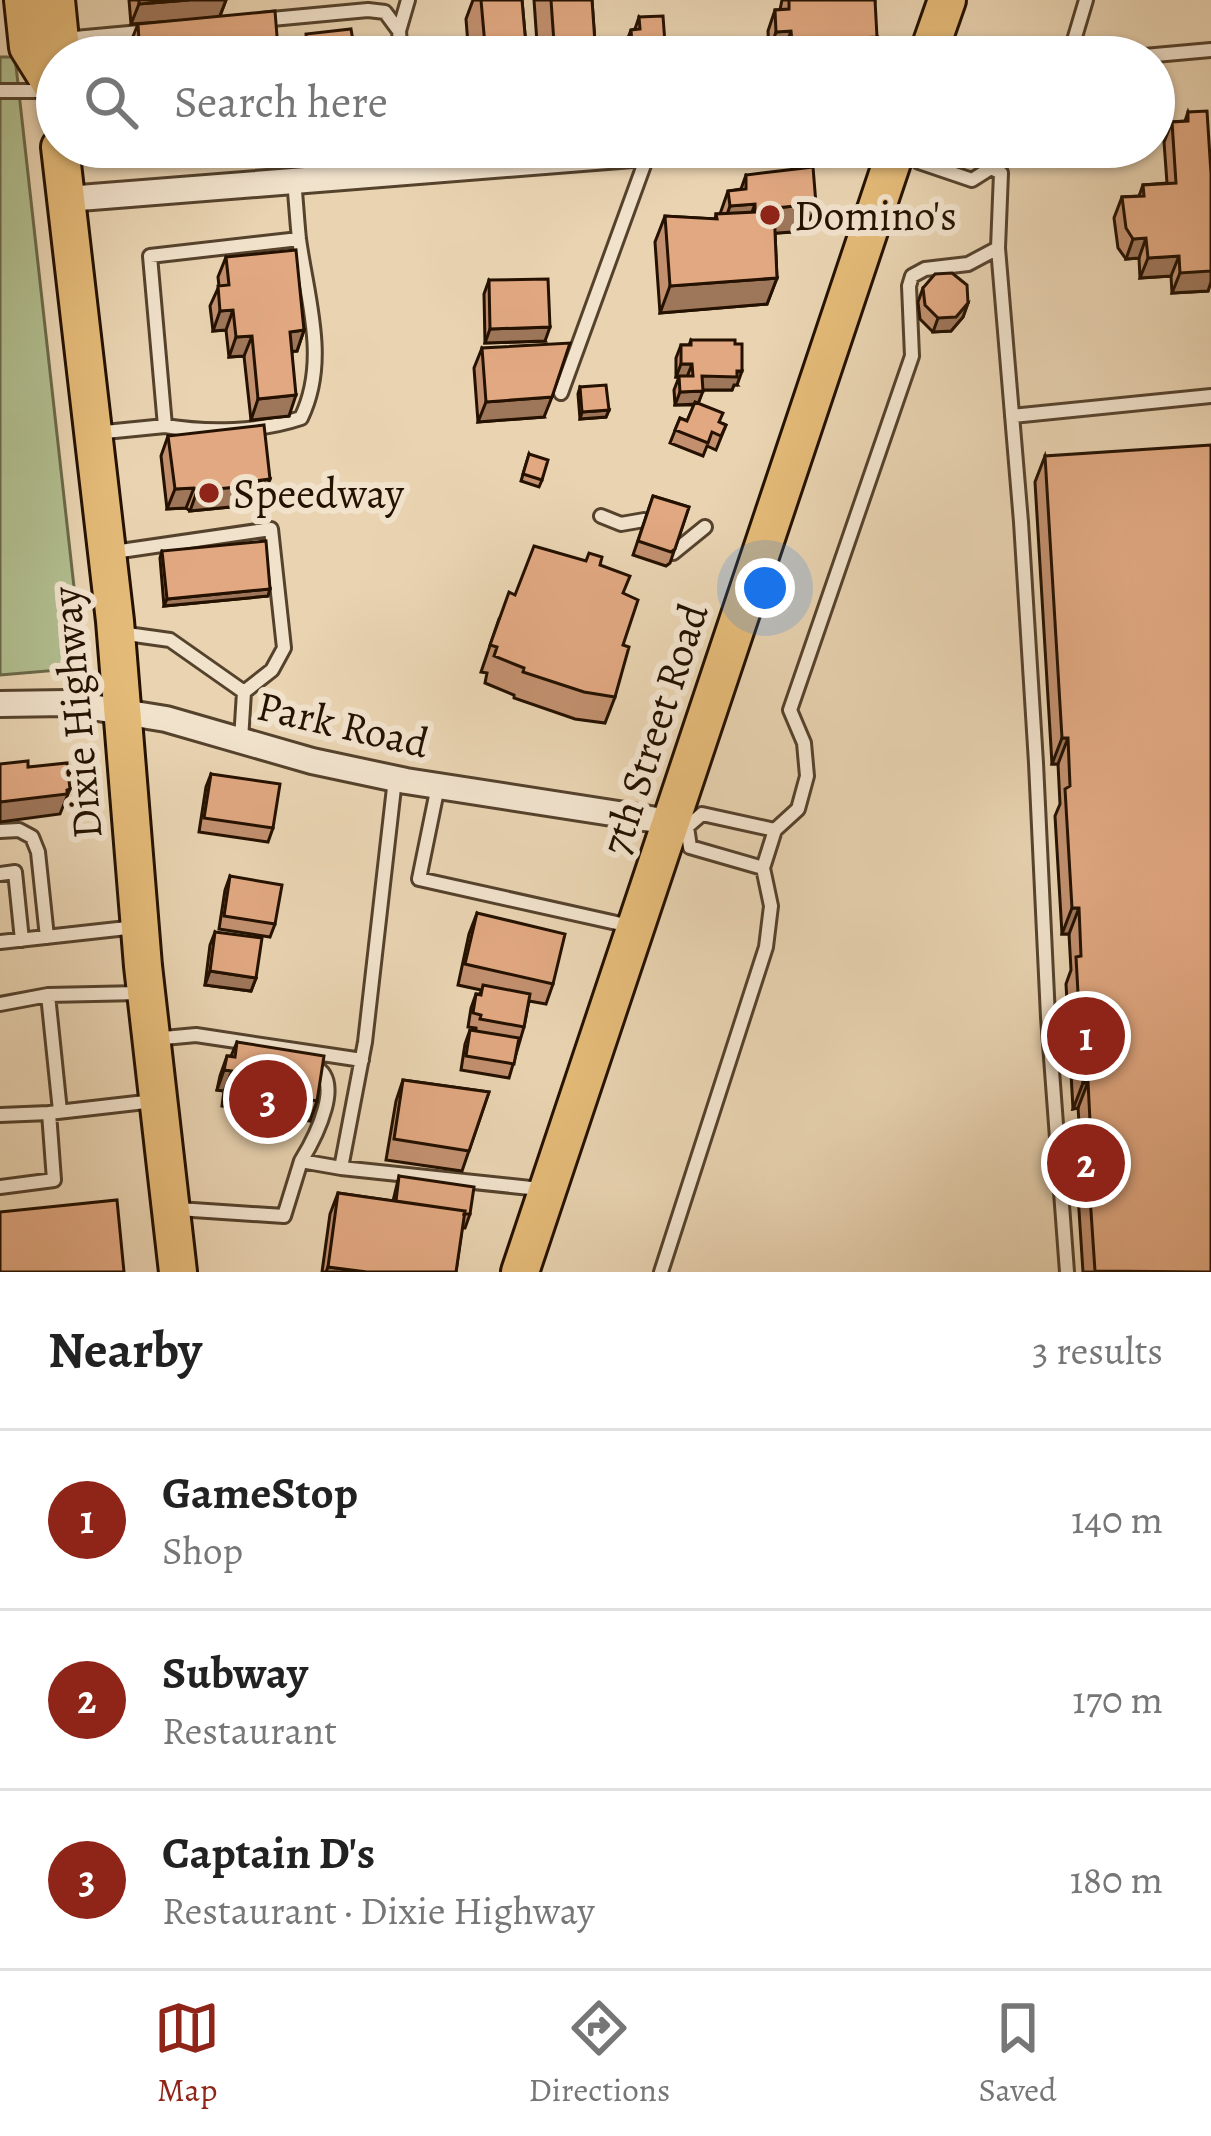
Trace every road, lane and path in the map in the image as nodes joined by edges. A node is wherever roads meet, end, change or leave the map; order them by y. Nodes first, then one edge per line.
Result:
1 (56, 0) edge
2 (408, 0) edge
3 (947, 0) edge
4 (1086, 0) edge
5 (249, 22) edge
6 (36, 31) edge
7 (155, 31) edge
8 (399, 31) junction
9 (399, 36) edge
10 (934, 36) edge
11 (1075, 36) edge
12 (1211, 50) edge
13 (1175, 53) edge
14 (36, 60) edge
15 (0, 91) edge
16 (36, 92) edge
17 (63, 168) edge
18 (363, 168) edge
19 (643, 168) edge
20 (900, 168) edge
21 (937, 168) edge
22 (991, 168) joint
23 (294, 181) junction
24 (67, 199) junction
25 (299, 239) junction
26 (998, 248) junction
27 (560, 393) edge
28 (1211, 396) edge
29 (1012, 416) junction
30 (165, 426) junction
31 (94, 433) junction
32 (601, 516) dead end
33 (644, 520) edge
34 (680, 533) edge
35 (107, 553) junction
36 (673, 553) edge
37 (116, 632) junction
38 (0, 686) edge
39 (244, 692) junction
40 (1, 704) edge
41 (123, 713) junction
42 (241, 741) junction
43 (395, 779) junction
44 (438, 786) junction
45 (678, 825) junction
46 (775, 830) junction
47 (0, 831) edge
48 (763, 868) junction
49 (0, 874) edge
50 (140, 926) junction
51 (635, 927) junction
52 (47, 937) junction
53 (22, 940) junction
54 (0, 942) edge
55 (146, 993) junction
56 (48, 995) junction
57 (0, 1004) edge
58 (152, 1040) junction
59 (232, 1040) junction
60 (362, 1060) junction
61 (158, 1101) junction
62 (55, 1112) junction
63 (0, 1115) edge
64 (301, 1161) junction
65 (340, 1168) junction
66 (0, 1187) edge
67 (547, 1190) junction
68 (170, 1209) junction
69 (178, 1272) edge
70 (520, 1272) edge
71 (661, 1272) edge
72 (1067, 1272) edge

1 - 6 main road
2 - 8 lane
3 - 10 main road
4 - 11 lane
5 - 8 lane
6 - 7 lane
6 - 14 main road
8 - 9 lane
12 - 13 lane
15 - 16 lane
17 - 24 main road, Dixie Highway
18 - 23 street
19 - 27 lane
20 - 45 main road, 7th Street Road
21 - 22 lane
22 - 26 lane
23 - 24 street
23 - 25 lane
24 - 31 main road, Dixie Highway
25 - 30 lane
25 - 30 lane
26 - 29 lane
26 - 46 lane
28 - 29 lane
29 - 72 lane
30 - 31 lane
31 - 35 main road, Dixie Highway
32 - 33 lane
34 - 36 lane
35 - 37 main road, Dixie Highway
35 - 39 lane
37 - 39 lane
37 - 41 main road, Dixie Highway
38 - 40 lane
39 - 42 lane
40 - 41 street, Park Road
41 - 42 street, Park Road
41 - 50 main road, Dixie Highway
42 - 43 street, Park Road
43 - 44 street, Park Road
43 - 60 lane
44 - 45 street, Park Road
44 - 51 lane
45 - 46 lane
45 - 48 lane
45 - 51 main road, 7th Street Road
46 - 48 lane
47 - 52 lane
48 - 71 lane
49 - 53 lane
50 - 52 lane
50 - 55 main road, Dixie Highway
51 - 67 main road, 7th Street Road
52 - 53 lane
53 - 54 lane
55 - 56 lane
55 - 58 main road, Dixie Highway
56 - 57 lane
56 - 62 lane
58 - 59 lane
58 - 61 main road, Dixie Highway
59 - 60 lane
59 - 64 lane
60 - 65 lane
61 - 62 lane
61 - 68 main road, Dixie Highway
62 - 63 lane
62 - 66 lane
64 - 65 lane
64 - 68 lane
65 - 67 lane
67 - 70 main road, 7th Street Road
68 - 69 main road, Dixie Highway

